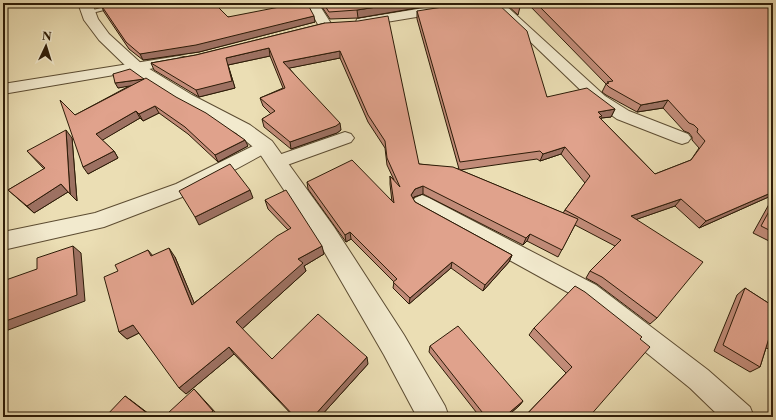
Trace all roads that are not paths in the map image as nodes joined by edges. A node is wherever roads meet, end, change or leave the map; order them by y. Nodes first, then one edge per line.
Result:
1 (129, 3) edge
2 (312, 3) edge
3 (496, 3) edge
4 (472, 4) edge
5 (87, 8) edge
6 (351, 23) edge
7 (324, 26) edge
8 (192, 58) edge
9 (137, 68) junction
10 (3, 89) edge
11 (345, 138) dead end
12 (682, 138) dead end
13 (271, 154) junction
14 (422, 203) dead end
15 (3, 241) edge
16 (434, 417) edge
17 (740, 417) edge

1 - 5 lane
2 - 7 street
3 - 12 street
4 - 6 street
5 - 9 street
8 - 9 street
9 - 10 street
9 - 13 street
11 - 13 street
13 - 15 street
13 - 16 street
14 - 17 street

